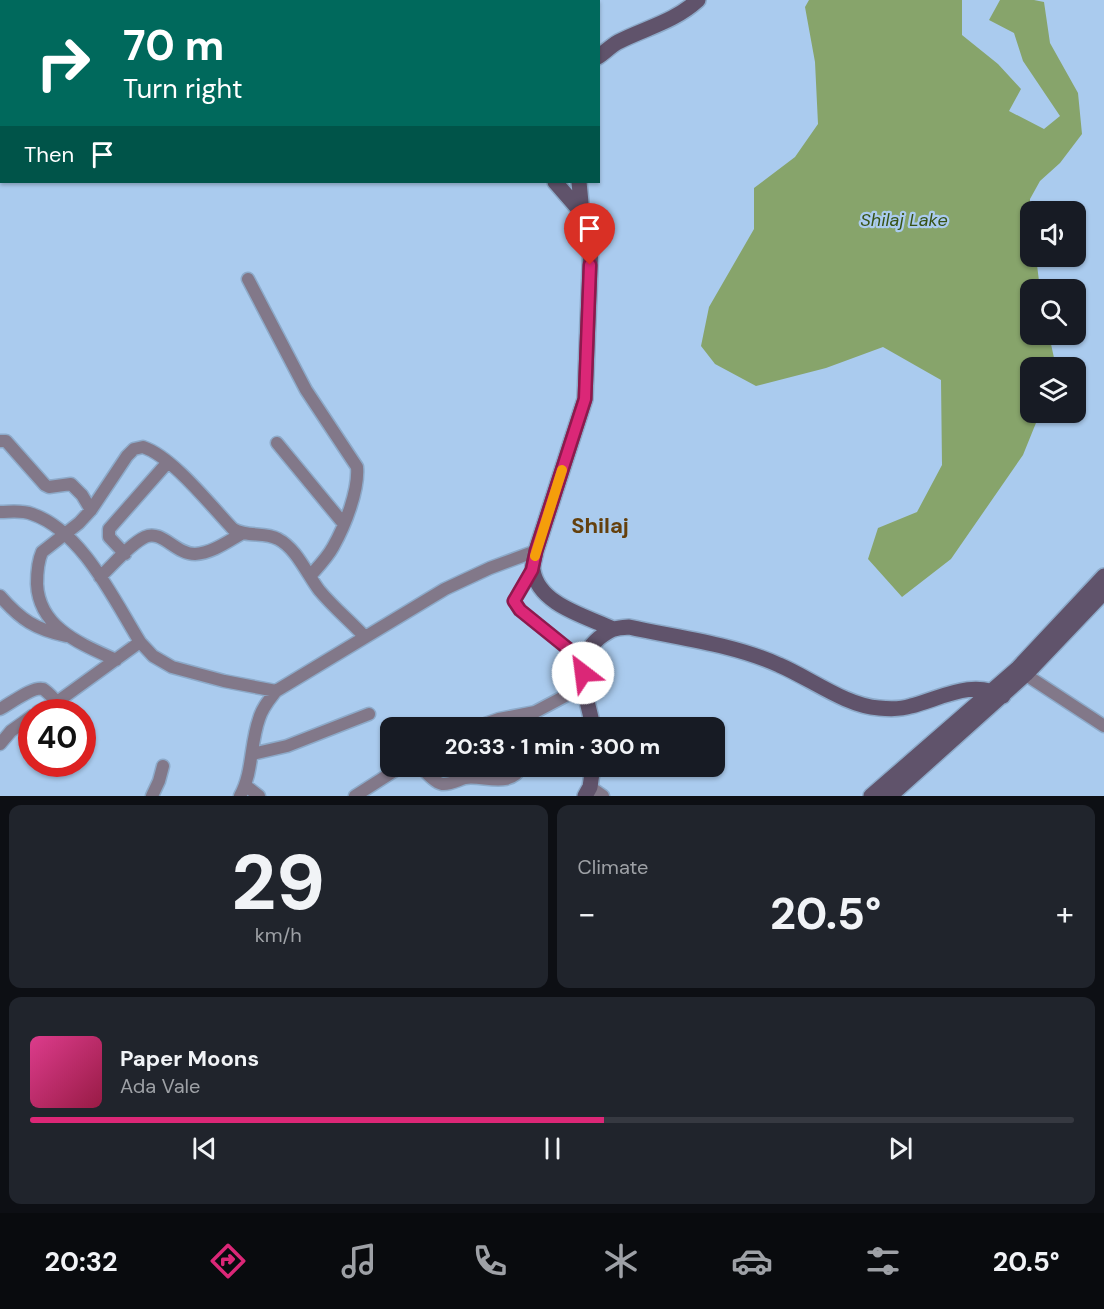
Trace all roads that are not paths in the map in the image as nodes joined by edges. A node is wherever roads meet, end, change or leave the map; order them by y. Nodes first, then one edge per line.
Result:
1 (698, 0) edge
2 (600, 55) edge
3 (556, 183) edge
4 (579, 183) edge
5 (582, 213) junction
6 (248, 279) dead end
7 (0, 441) edge
8 (277, 443) dead end
9 (168, 462) junction
10 (91, 510) junction
11 (0, 512) edge
12 (343, 523) junction
13 (65, 534) junction
14 (241, 534) junction
15 (536, 551) junction
16 (124, 554) junction
17 (532, 570) junction
18 (309, 576) junction
19 (1104, 576) edge
20 (100, 577) junction
21 (1104, 592) edge
22 (0, 596) edge
23 (611, 628) junction
24 (69, 637) junction
25 (365, 637) junction
26 (140, 642) junction
27 (116, 660) junction
28 (582, 660) junction
29 (1022, 671) junction
30 (584, 686) junction
31 (276, 691) junction
32 (998, 693) junction
33 (54, 699) edge
34 (61, 699) edge
35 (0, 709) edge
36 (535, 712) junction
37 (369, 714) dead end
38 (509, 717) edge
39 (531, 717) edge
40 (591, 717) edge
41 (18, 726) edge
42 (1104, 726) edge
43 (0, 744) edge
44 (252, 753) junction
45 (162, 766) dead end
46 (385, 777) edge
47 (432, 777) edge
48 (478, 777) edge
49 (478, 777) edge
50 (512, 777) edge
51 (243, 791) edge
52 (587, 791) edge
53 (152, 796) edge
54 (259, 796) edge
55 (355, 796) edge
56 (603, 796) edge
57 (871, 796) edge
58 (890, 796) edge

1 - 2 street
3 - 5 street
4 - 5 street
5 - 15 street
6 - 12 street
7 - 10 street
8 - 12 street
9 - 10 street
9 - 14 street
9 - 16 street
10 - 13 street
11 - 13 street
12 - 18 street
13 - 20 street
13 - 24 street
14 - 16 street
14 - 18 street
15 - 17 street
15 - 25 street
16 - 20 street
17 - 23 street
17 - 28 street
18 - 25 street
19 - 29 street
20 - 26 street
21 - 29 street
22 - 24 street
23 - 28 street
23 - 32 street
24 - 27 street
25 - 31 street
26 - 27 street
26 - 31 street
27 - 34 street
28 - 30 street
29 - 32 street
29 - 42 street
30 - 36 street
30 - 40 street
31 - 44 street
32 - 57 street
32 - 58 street
33 - 35 street
36 - 38 street
36 - 39 street
37 - 44 street
41 - 43 street
44 - 51 street
45 - 53 street
46 - 55 street
47 - 49 street
48 - 50 street
51 - 54 street
52 - 56 street

